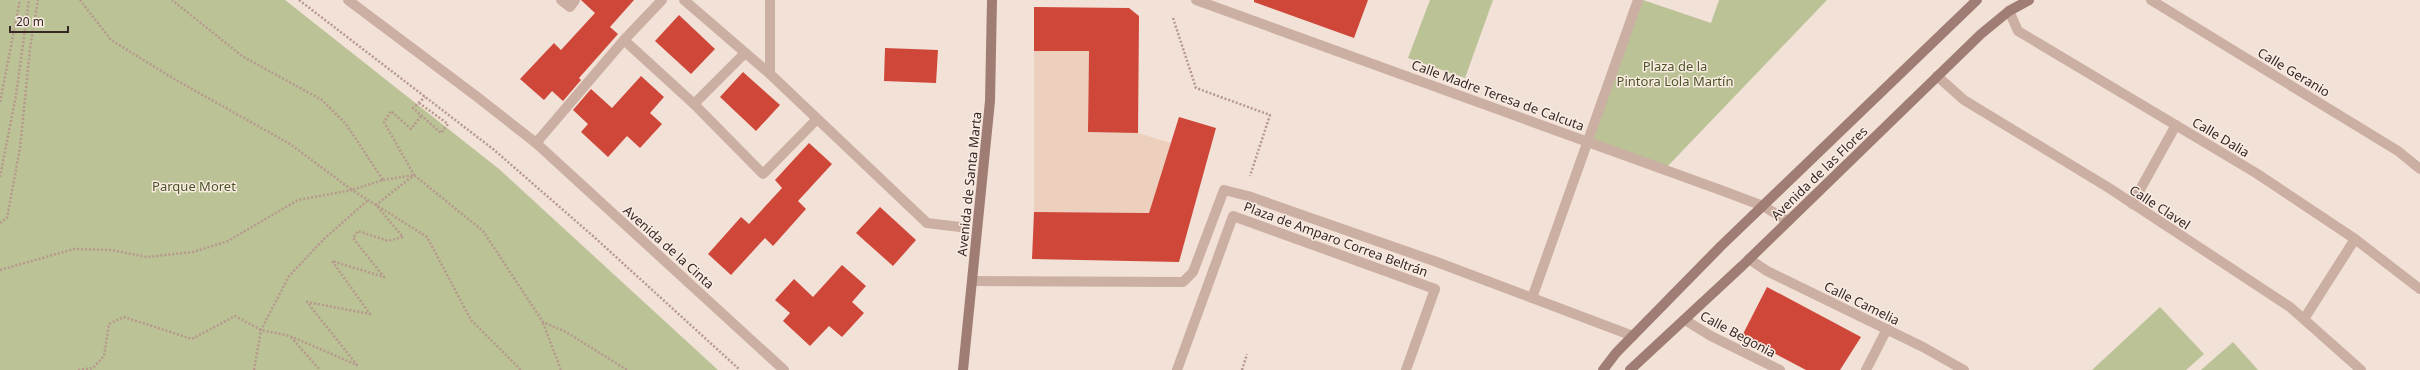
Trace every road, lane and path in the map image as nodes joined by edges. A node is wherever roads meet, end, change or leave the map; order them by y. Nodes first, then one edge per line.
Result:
1 (20, 0) edge
2 (29, 0) edge
3 (38, 0) edge
4 (80, 0) edge
5 (172, 0) edge
6 (299, 0) edge
7 (348, 0) edge
8 (561, 0) edge
9 (575, 0) edge
10 (662, 0) edge
11 (684, 0) edge
12 (770, 0) edge
13 (992, 0) edge
14 (1196, 0) edge
15 (1638, 0) edge
16 (1977, 0) edge
17 (2029, 0) edge
18 (2151, 0) edge
19 (2009, 12) junction
20 (1174, 18) dead end
21 (624, 40) junction
22 (744, 53) junction
23 (770, 74) junction
24 (1937, 76) junction
25 (425, 97) junction
26 (0, 102) edge
27 (419, 103) junction
28 (694, 104) junction
29 (421, 116) junction
30 (817, 119) junction
31 (2176, 126) junction
32 (1587, 141) junction
33 (536, 144) junction
34 (2420, 170) edge
35 (414, 175) junction
36 (1250, 176) dead end
37 (0, 177) edge
38 (383, 180) junction
39 (352, 190) junction
40 (368, 200) junction
41 (2132, 204) junction
42 (376, 205) junction
43 (1763, 206) junction
44 (1788, 221) junction
45 (0, 223) edge
46 (960, 227) dead end
47 (2355, 239) junction
48 (1749, 260) junction
49 (0, 270) edge
50 (972, 281) junction
51 (2420, 290) edge
52 (1532, 298) junction
53 (2304, 319) junction
54 (1685, 320) junction
55 (543, 322) junction
56 (261, 330) junction
57 (1887, 330) junction
58 (290, 336) junction
59 (1634, 336) junction
60 (1247, 354) dead end
61 (78, 370) edge
62 (254, 370) edge
63 (320, 370) edge
64 (521, 370) edge
65 (561, 370) edge
66 (627, 370) edge
67 (740, 370) edge
68 (784, 370) edge
69 (963, 370) edge
70 (1177, 370) edge
71 (1242, 370) edge
72 (1406, 370) edge
73 (1602, 370) edge
74 (1630, 370) edge
75 (1780, 370) edge
76 (1866, 370) edge
77 (1964, 370) edge
78 (2362, 370) edge

1 - 26 path
2 - 37 path
3 - 45 path
4 - 39 path
5 - 38 path
6 - 25 path
7 - 33 street, Avenida de la Cinta
8 - 9 street
10 - 21 street
11 - 22 street
12 - 23 street
13 - 50 main road, Avenida de Santa Marta
14 - 32 street, Calle Madre Teresa de Calcuta
15 - 32 street
16 - 43 main road, Avenida de las Flores
17 - 19 main road, Avenida de las Flores
18 - 34 street, Calle Geranio
19 - 24 main road, Avenida de las Flores
19 - 31 street, Calle Dalia
20 - 36 path
21 - 28 street
21 - 33 street
22 - 23 street
22 - 28 street
23 - 30 street
24 - 41 street, Calle Clavel
24 - 44 main road, Avenida de las Flores
25 - 27 path
25 - 67 path
27 - 29 path
27 - 29 path
28 - 30 street
29 - 35 path
30 - 46 street
31 - 41 street
31 - 47 street, Calle Dalia
32 - 43 street, Calle Madre Teresa de Calcuta
32 - 52 street
33 - 68 street, Avenida de la Cinta
35 - 38 path
35 - 42 path
35 - 55 path
38 - 39 path
39 - 40 path
39 - 49 path
40 - 42 path
40 - 56 path
41 - 53 street, Calle Clavel
42 - 58 path
42 - 64 path
43 - 44 street, Calle Madre Teresa de Calcuta
43 - 59 main road, Avenida de las Flores
44 - 48 main road, Avenida de las Flores
47 - 51 street, Calle Dalia
47 - 53 street
48 - 54 main road, Avenida de las Flores
48 - 57 street, Calle Camelia
50 - 52 street
50 - 69 main road, Avenida de Santa Marta
52 - 59 street
53 - 78 street, Calle Clavel
54 - 74 main road, Avenida de las Flores
54 - 75 street, Calle Begonia
55 - 65 path
55 - 66 path
56 - 58 path
56 - 61 path
56 - 62 path
57 - 76 street
57 - 77 street, Calle Camelia
58 - 63 path
59 - 73 main road, Avenida de las Flores
60 - 71 path
70 - 72 street, Plaza de Amparo Correa Beltrán

